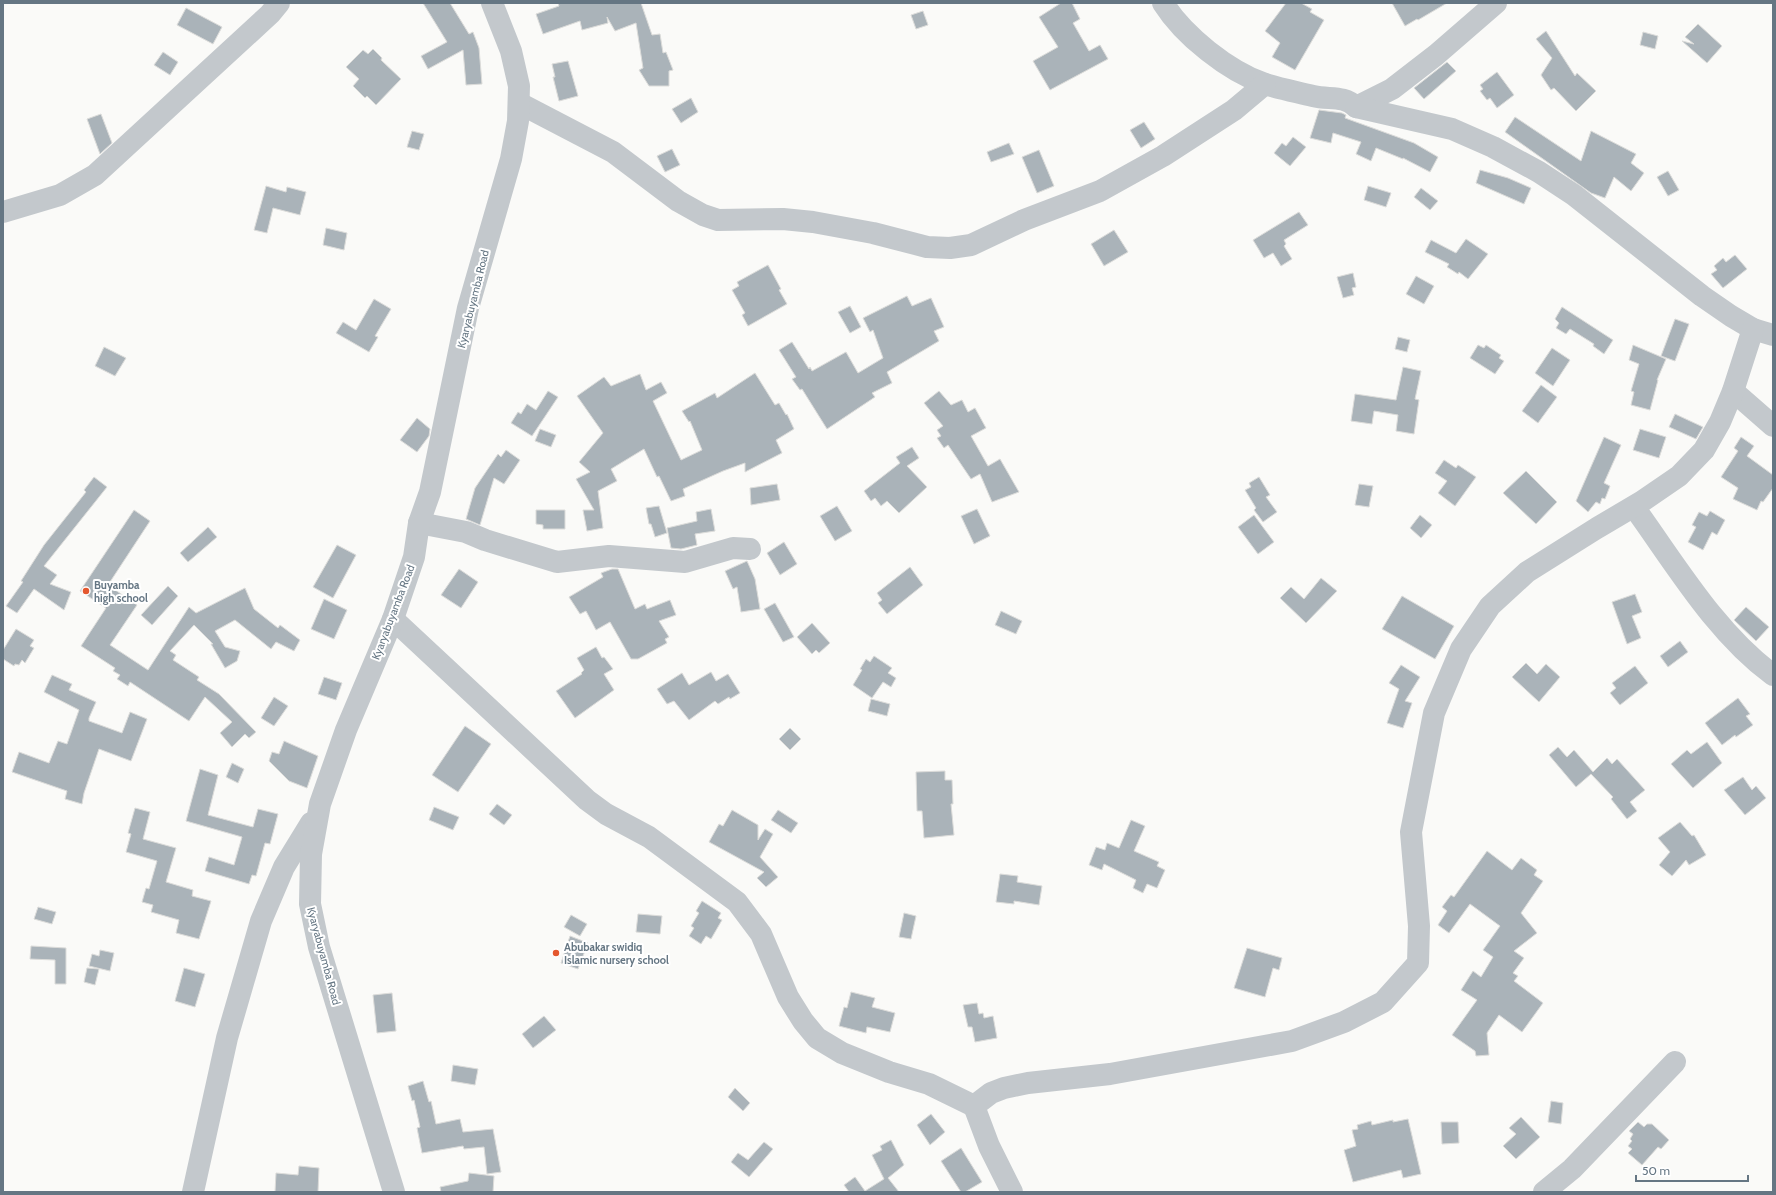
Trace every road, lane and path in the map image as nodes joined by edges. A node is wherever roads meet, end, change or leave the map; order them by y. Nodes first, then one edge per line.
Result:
1 (279, 3) edge
2 (492, 3) edge
3 (1163, 3) edge
4 (1496, 3) edge
5 (1265, 84) junction
6 (519, 103) junction
7 (1356, 107) junction
8 (3, 212) edge
9 (1763, 332) edge
10 (1733, 391) junction
11 (1773, 426) edge
12 (1634, 507) junction
13 (419, 523) junction
14 (750, 549) dead end
15 (393, 619) junction
16 (1773, 676) edge
17 (320, 804) junction
18 (1675, 1062) dead end
19 (974, 1106) junction
20 (193, 1192) edge
21 (394, 1192) edge
22 (1012, 1192) edge
23 (1544, 1192) edge

1 - 8 street
2 - 6 street, Kyaryabuyamba Road
3 - 5 street
4 - 7 street
5 - 6 street
5 - 7 street
6 - 13 street, Kyaryabuyamba Road
7 - 9 street
9 - 10 street
10 - 11 street
10 - 12 street
12 - 16 street
12 - 19 street
13 - 14 street
13 - 15 street, Kyaryabuyamba Road
15 - 17 street, Kyaryabuyamba Road
15 - 19 street
17 - 20 street
17 - 21 street, Kyaryabuyamba Road
18 - 23 street
19 - 22 street

